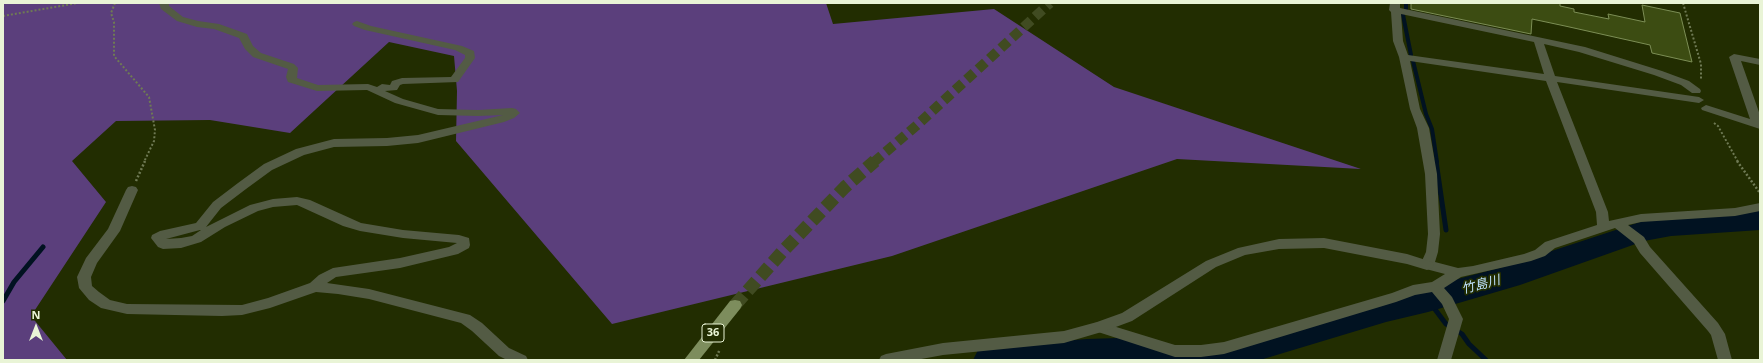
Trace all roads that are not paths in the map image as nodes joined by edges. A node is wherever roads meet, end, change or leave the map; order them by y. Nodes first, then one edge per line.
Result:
1 (164, 3) edge
2 (1394, 6) edge
3 (357, 24) dead end
4 (1538, 40) junction
5 (1404, 57) junction
6 (1760, 62) edge
7 (1550, 78) junction
8 (379, 91) junction
9 (1700, 100) junction
10 (1759, 125) edge
11 (132, 190) road end
12 (1760, 207) edge
13 (1621, 226) junction
14 (1604, 227) junction
15 (1427, 265) junction
16 (1458, 273) junction
17 (315, 287) junction
18 (1440, 293) junction
19 (735, 305) tunnel mouth
20 (1100, 327) junction
21 (521, 360) edge
22 (691, 360) edge
23 (886, 360) edge
24 (1444, 360) edge
25 (1725, 360) edge

1 - 8 street
2 - 4 street
2 - 5 street
3 - 8 street
4 - 7 street
4 - 9 street
5 - 7 street
5 - 15 street
6 - 10 street
7 - 9 street
7 - 14 street
8 - 17 street
9 - 10 street
11 - 17 street
12 - 13 street
13 - 14 street
13 - 25 street
14 - 16 street
15 - 16 street
15 - 20 street
16 - 18 street
17 - 21 street
18 - 20 street
18 - 24 street
19 - 22 main road, 36
20 - 23 street

